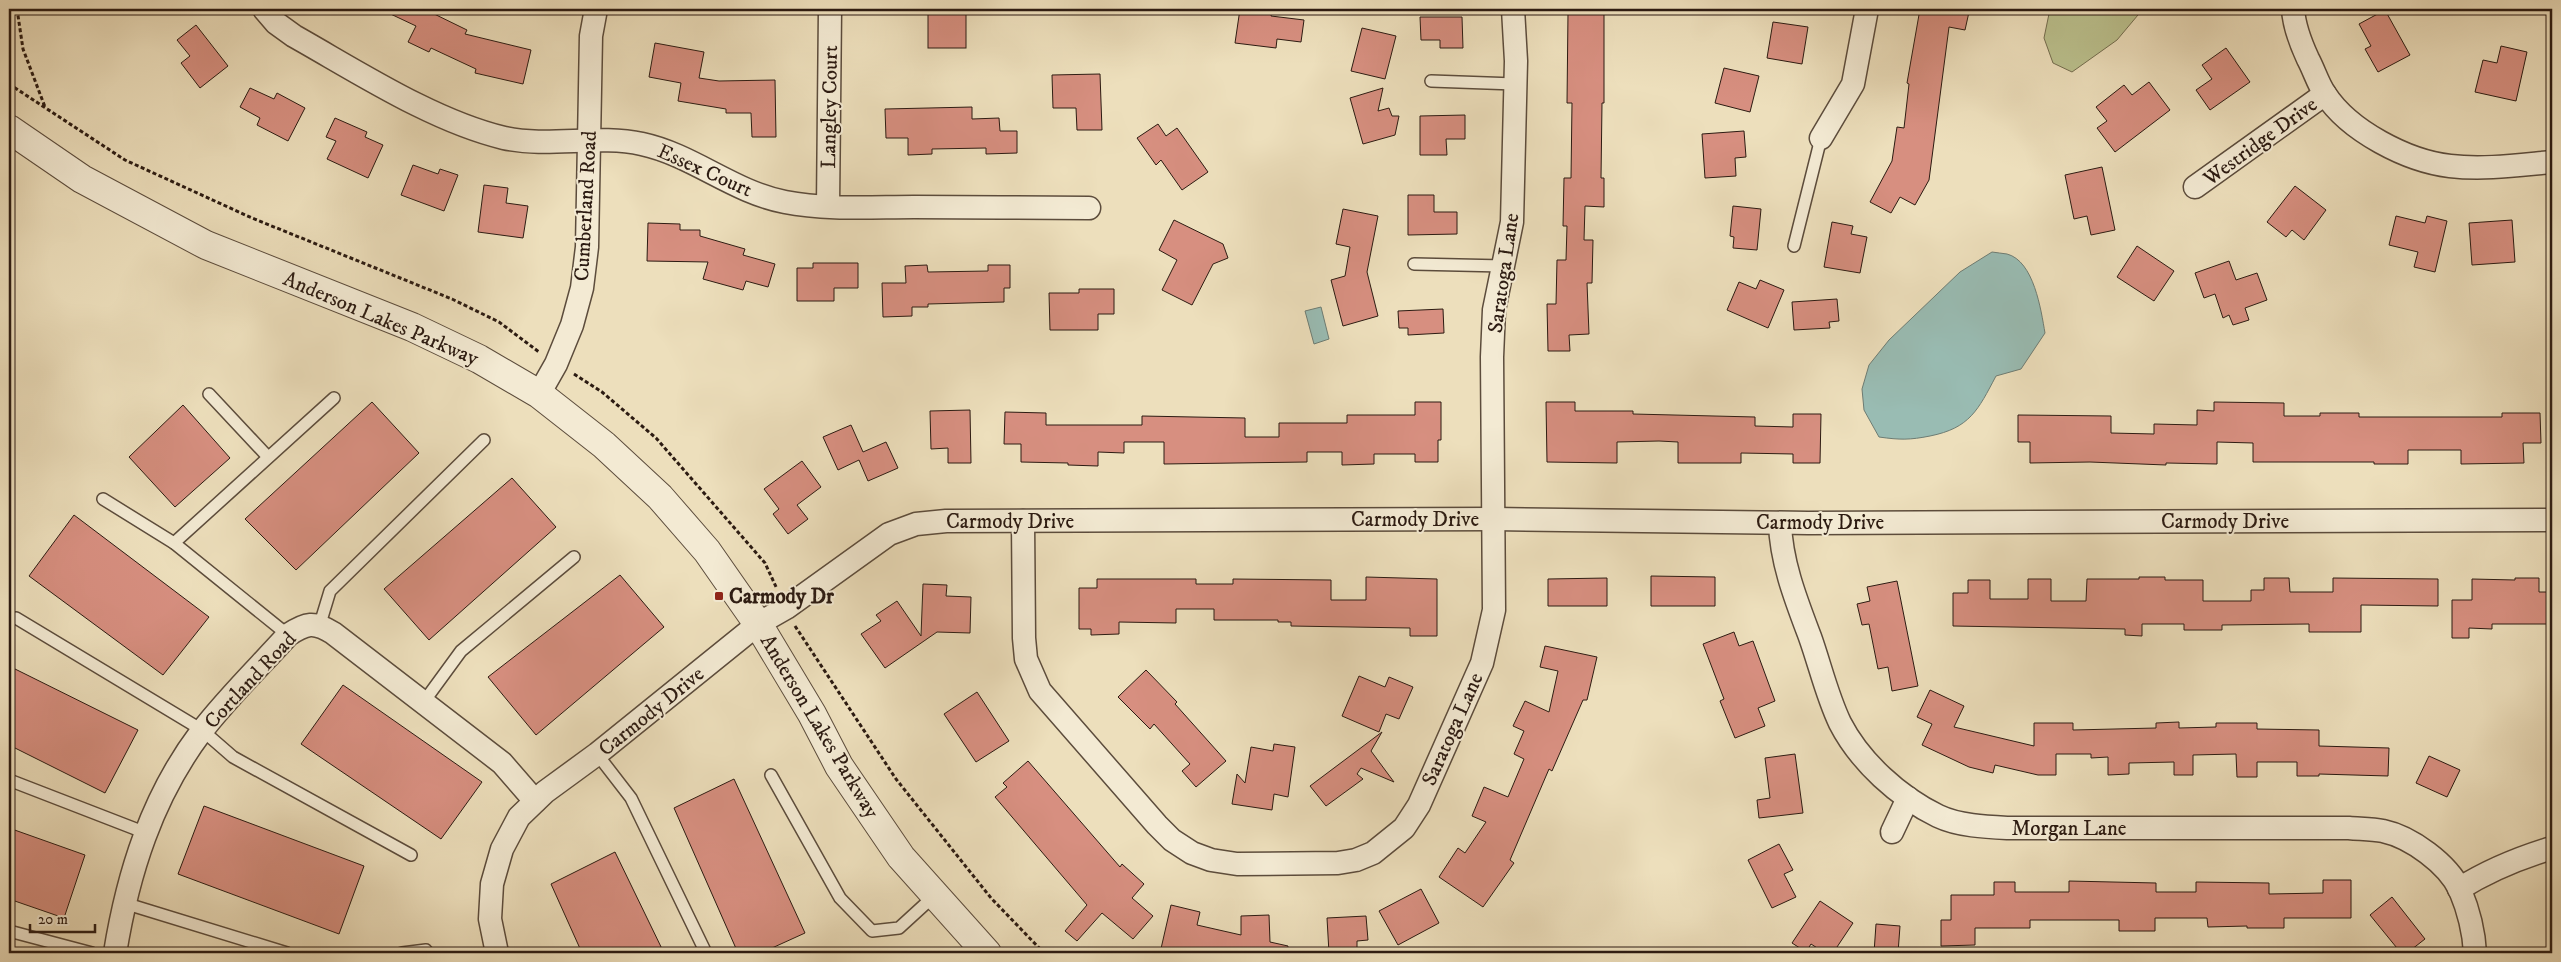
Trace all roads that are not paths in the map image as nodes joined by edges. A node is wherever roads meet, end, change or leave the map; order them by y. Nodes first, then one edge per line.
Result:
1 (264, 9) edge
2 (596, 9) edge
3 (830, 9) edge
4 (1513, 9) edge
5 (1867, 9) edge
6 (2293, 9) edge
7 (1431, 82) dead end
8 (1516, 84) junction
9 (2325, 94) junction
10 (9, 129) edge
11 (1820, 138) joint
12 (588, 142) junction
13 (2552, 162) edge
14 (2195, 187) dead end
15 (828, 206) junction
16 (1089, 208) dead end
17 (1794, 246) dead end
18 (1414, 264) dead end
19 (1504, 266) junction
20 (209, 394) dead end
21 (539, 394) junction
22 (334, 398) dead end
23 (484, 440) dead end
24 (268, 457) junction
25 (103, 499) dead end
26 (1494, 519) junction
27 (2552, 520) edge
28 (1023, 521) junction
29 (1780, 523) junction
30 (174, 543) junction
31 (574, 557) dead end
32 (16, 618) dead end
33 (320, 624) junction
34 (758, 624) junction
35 (288, 635) junction
36 (423, 703) junction
37 (202, 730) junction
38 (597, 754) junction
39 (771, 775) dead end
40 (9, 780) edge
41 (1908, 798) junction
42 (535, 801) junction
43 (1892, 832) dead end
44 (146, 833) junction
45 (2552, 848) edge
46 (412, 855) dead end
47 (2459, 889) junction
48 (934, 896) junction
49 (124, 903) junction
50 (9, 931) edge
51 (426, 950) dead end
52 (92, 953) edge
53 (115, 953) edge
54 (287, 953) edge
55 (402, 953) edge
56 (497, 953) edge
57 (706, 953) edge
58 (988, 953) edge
59 (2475, 953) edge

1 - 12 street, Essex Court
2 - 12 street, Cumberland Road
3 - 15 street, Langley Court
4 - 8 street, Saratoga Lane
5 - 11 street
6 - 9 street, Westridge Drive
7 - 8 lane
8 - 19 street, Saratoga Lane
9 - 13 street, Westridge Drive
9 - 14 street, Westridge Drive
10 - 21 street, Anderson Lakes Parkway
11 - 17 lane
12 - 15 street, Essex Court
12 - 21 street, Cumberland Road
15 - 16 street, Essex Court
18 - 19 lane
19 - 26 street, Saratoga Lane
20 - 24 lane
21 - 34 street, Anderson Lakes Parkway
22 - 24 lane
23 - 33 lane
24 - 30 lane
25 - 30 lane
26 - 28 street, Carmody Drive
26 - 28 street, Saratoga Lane
26 - 29 street, Carmody Drive
27 - 29 street, Carmody Drive
28 - 34 street, Carmody Drive
29 - 41 street, Morgan Lane
30 - 35 lane
31 - 36 lane
32 - 37 lane
33 - 35 street, Cortland Road
33 - 36 street, Cortland Road
34 - 38 street, Carmody Drive
34 - 48 street, Anderson Lakes Parkway
35 - 37 street, Cortland Road
36 - 42 street, Cortland Road
37 - 44 street, Cortland Road
37 - 46 lane
38 - 42 street, Carmody Drive
38 - 57 lane
39 - 48 lane
40 - 44 lane
41 - 43 street
41 - 47 street, Morgan Lane
42 - 56 street, Carmody Drive
44 - 49 street, Cortland Road
45 - 47 street
47 - 59 street, Morgan Lane
48 - 58 street, Anderson Lakes Parkway
49 - 53 street, Cortland Road
49 - 54 lane
50 - 52 lane
51 - 55 lane

